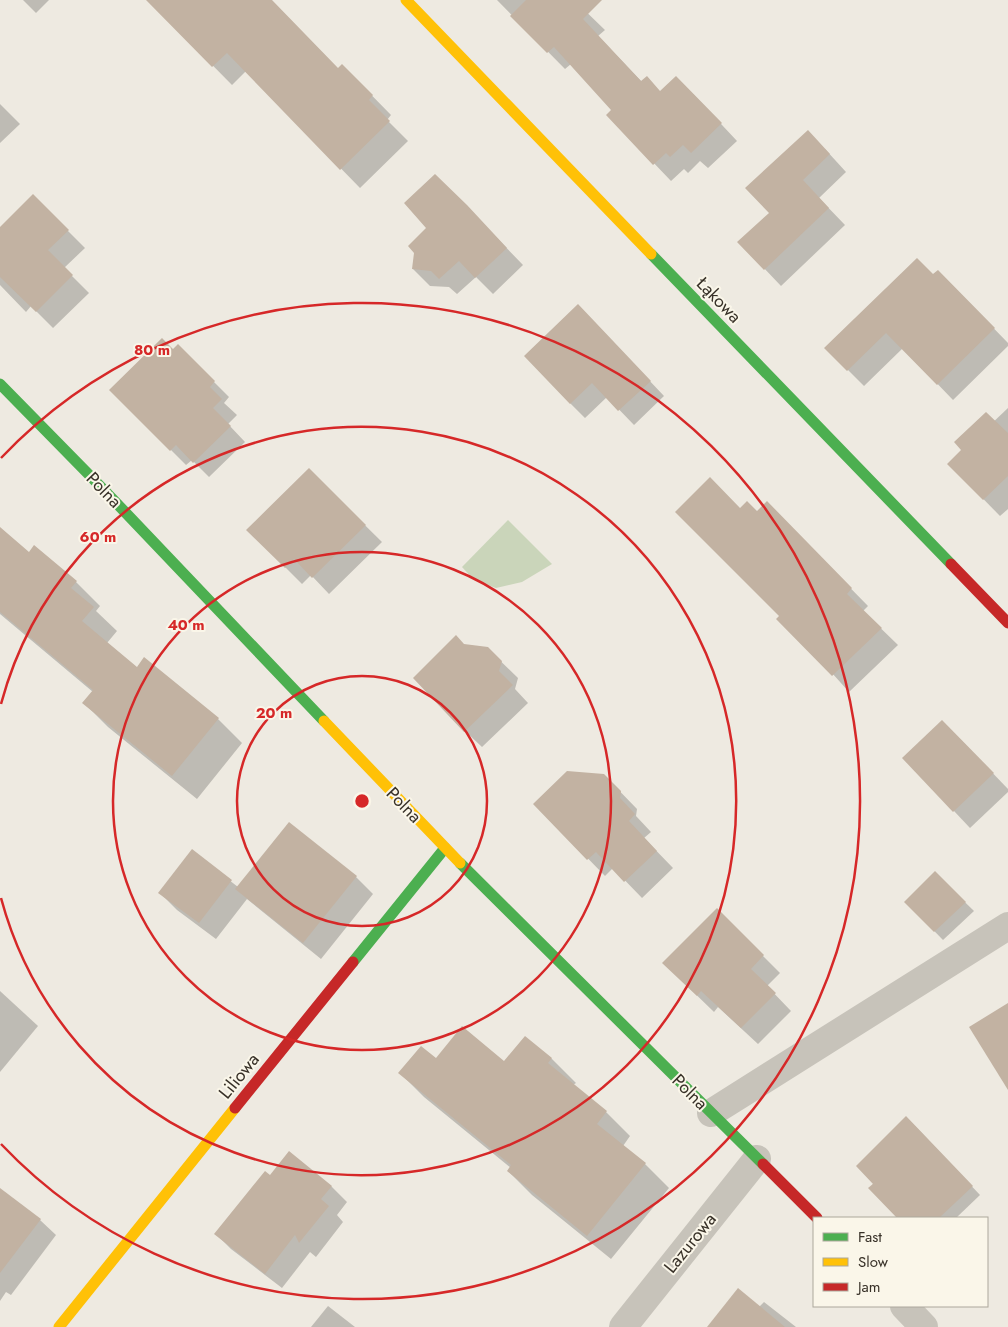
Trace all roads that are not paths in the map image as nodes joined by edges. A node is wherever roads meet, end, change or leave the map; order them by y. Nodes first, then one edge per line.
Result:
1 (406, 0) edge
2 (0, 384) edge
3 (1008, 623) edge
4 (445, 848) junction
5 (1008, 926) edge
6 (711, 1113) junction
7 (757, 1159) junction
8 (816, 1217) edge
9 (905, 1307) edge
10 (59, 1327) edge
11 (623, 1327) edge
12 (924, 1327) edge

1 - 3 street, Łąkowa
2 - 4 street, Polna
4 - 6 street, Polna
4 - 10 street, Liliowa
5 - 6 street
6 - 7 street, Polna
7 - 8 street, Polna
7 - 11 street, Lazurowa
9 - 12 street

